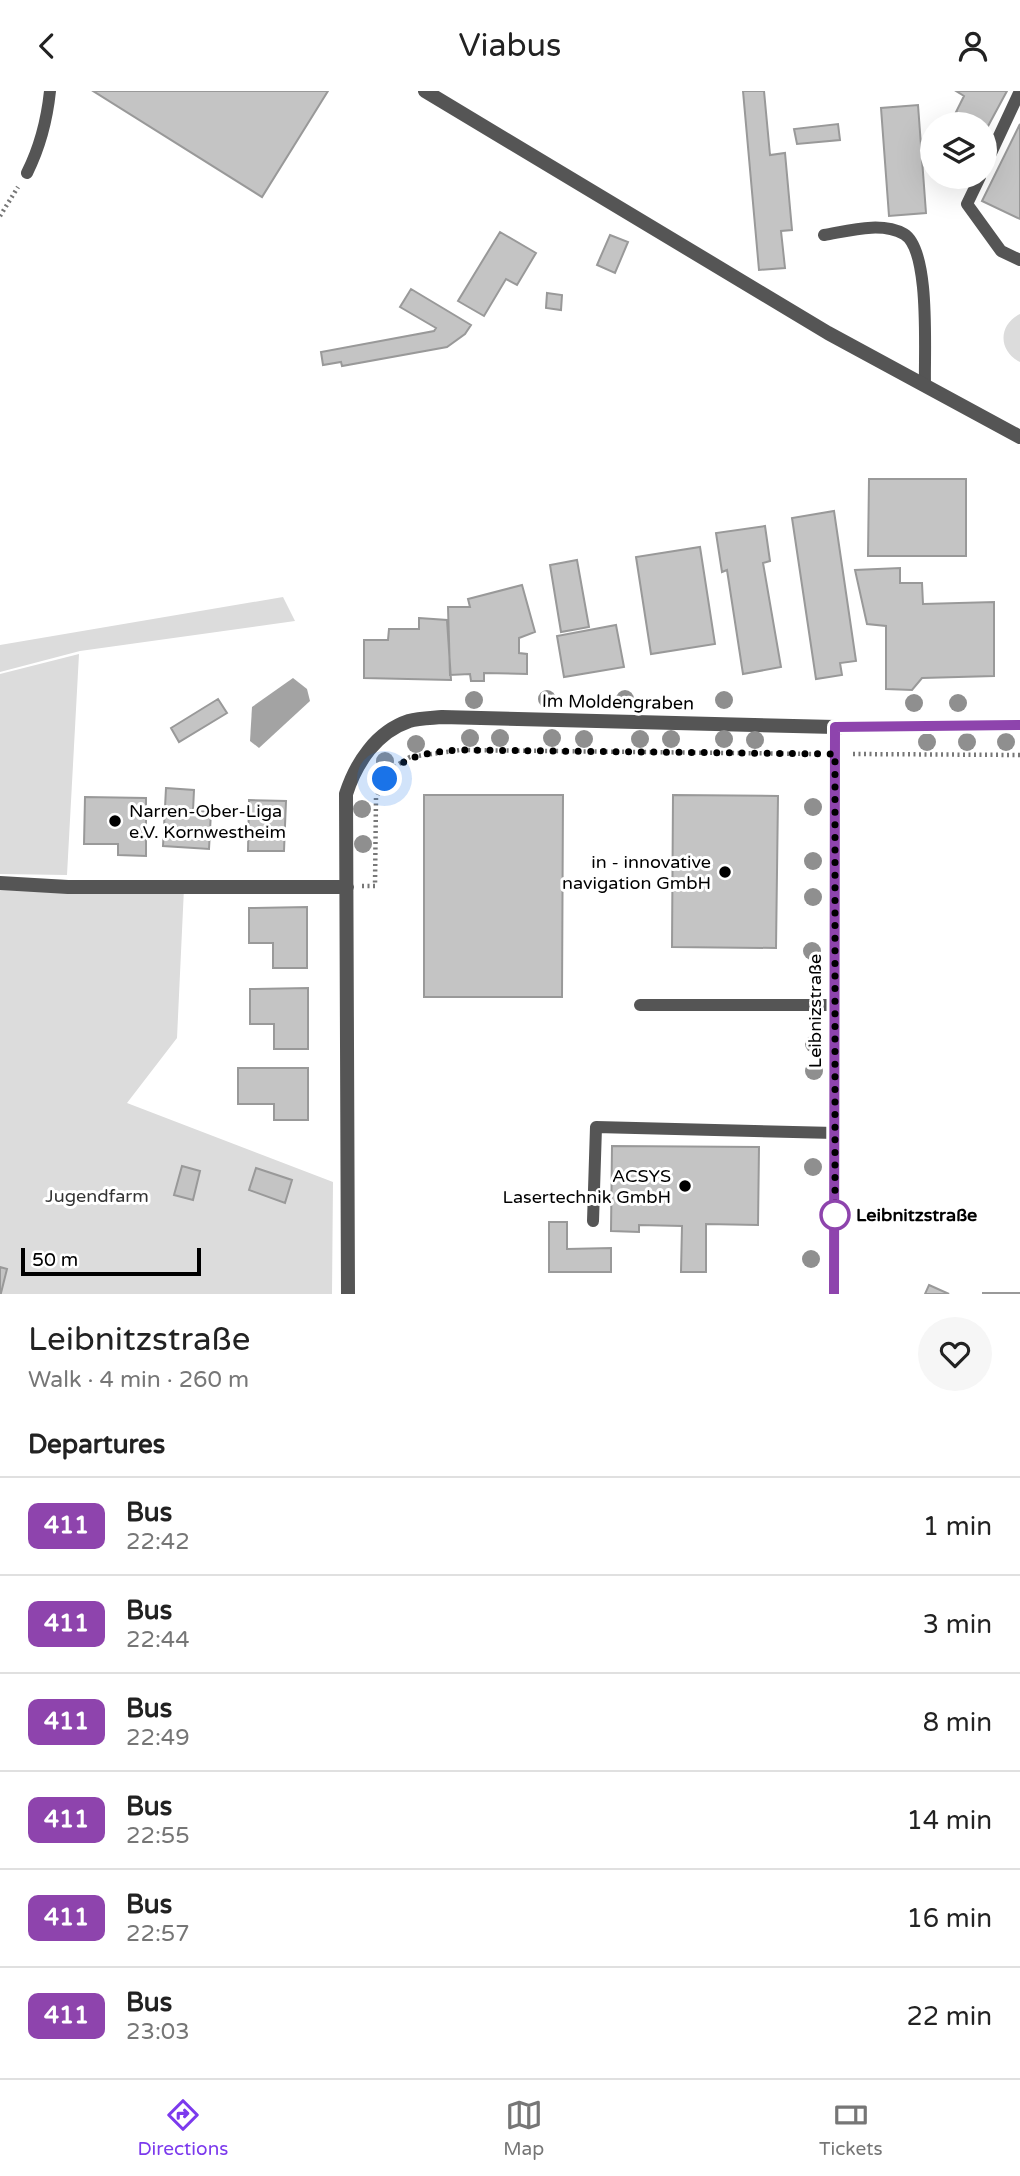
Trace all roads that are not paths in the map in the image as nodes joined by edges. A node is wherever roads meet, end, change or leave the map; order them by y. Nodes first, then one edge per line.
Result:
1 (50, 91) edge
2 (425, 91) edge
3 (1020, 91) edge
4 (997, 140) edge
5 (27, 173) road end
6 (975, 189) edge
7 (824, 235) dead end
8 (1020, 260) edge
9 (925, 385) junction
10 (1020, 437) edge
11 (1020, 725) edge
12 (835, 727) junction
13 (0, 883) edge
14 (347, 887) junction
15 (640, 1005) dead end
16 (834, 1005) junction
17 (835, 1133) junction
18 (593, 1221) dead end
19 (348, 1294) edge
20 (834, 1294) edge

1 - 5 lane
2 - 9 street
3 - 4 lane
6 - 8 lane
7 - 9 lane
9 - 10 street
11 - 12 street, Im Moldengraben
12 - 14 street, Im Moldengraben
12 - 16 street, Leibnizstraße
13 - 14 street
14 - 19 street, Im Moldengraben
15 - 16 lane
16 - 17 street, Leibnizstraße
17 - 18 lane
17 - 20 street, Leibnizstraße

